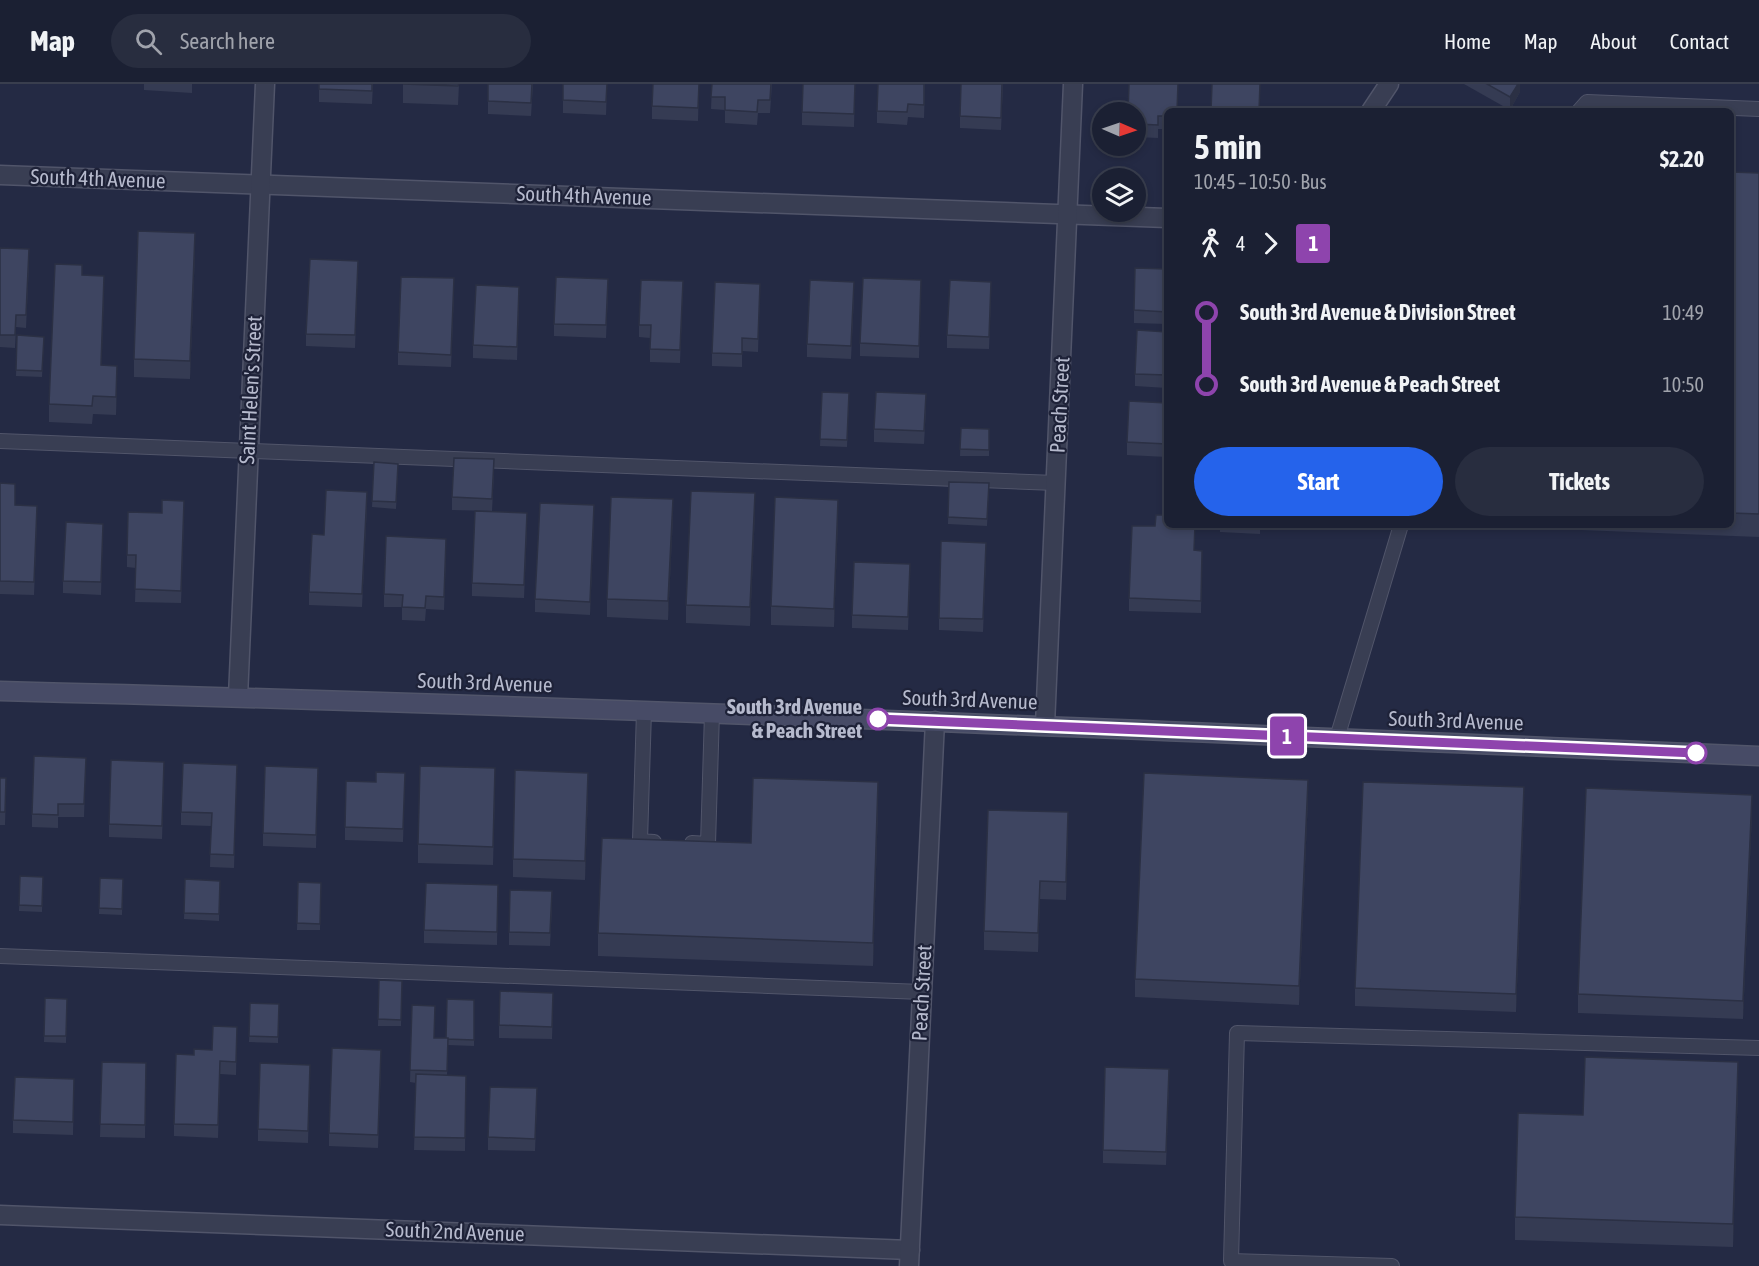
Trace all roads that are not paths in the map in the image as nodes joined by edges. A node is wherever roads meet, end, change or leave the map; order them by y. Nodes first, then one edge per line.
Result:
1 (265, 84) edge
2 (1074, 84) edge
3 (1389, 84) edge
4 (1373, 108) edge
5 (1581, 108) edge
6 (1759, 109) edge
7 (0, 176) edge
8 (261, 185) junction
9 (1069, 213) junction
10 (1164, 218) edge
11 (0, 441) edge
12 (248, 451) junction
13 (1056, 483) junction
14 (1400, 528) edge
15 (0, 691) edge
16 (238, 697) junction
17 (644, 711) junction
18 (712, 713) junction
19 (935, 721) junction
20 (1045, 725) junction
21 (1337, 738) junction
22 (1759, 756) edge
23 (0, 956) edge
24 (922, 992) junction
25 (1759, 1048) edge
26 (0, 1215) edge
27 (909, 1258) edge
28 (1392, 1266) edge

1 - 8 street, Saint Helen's Street
2 - 9 street, Peach Street
3 - 4 street
5 - 6 lane
7 - 8 street, South 4th Avenue
8 - 9 street, South 4th Avenue
8 - 12 street, Saint Helen's Street
9 - 10 street, South 4th Avenue
9 - 13 street, Peach Street
11 - 12 lane
12 - 13 lane
12 - 16 street, Saint Helen's Street
13 - 20 street, Peach Street
14 - 21 lane
15 - 16 street, South 3rd Avenue
16 - 17 street, South 3rd Avenue
17 - 18 street, South 3rd Avenue
17 - 18 lane
18 - 19 street, South 3rd Avenue
19 - 20 street, South 3rd Avenue
19 - 24 street, Peach Street
20 - 21 street, South 3rd Avenue
21 - 22 street, South 3rd Avenue
23 - 24 lane
24 - 27 street, Peach Street
25 - 28 lane
26 - 27 street, South 2nd Avenue

